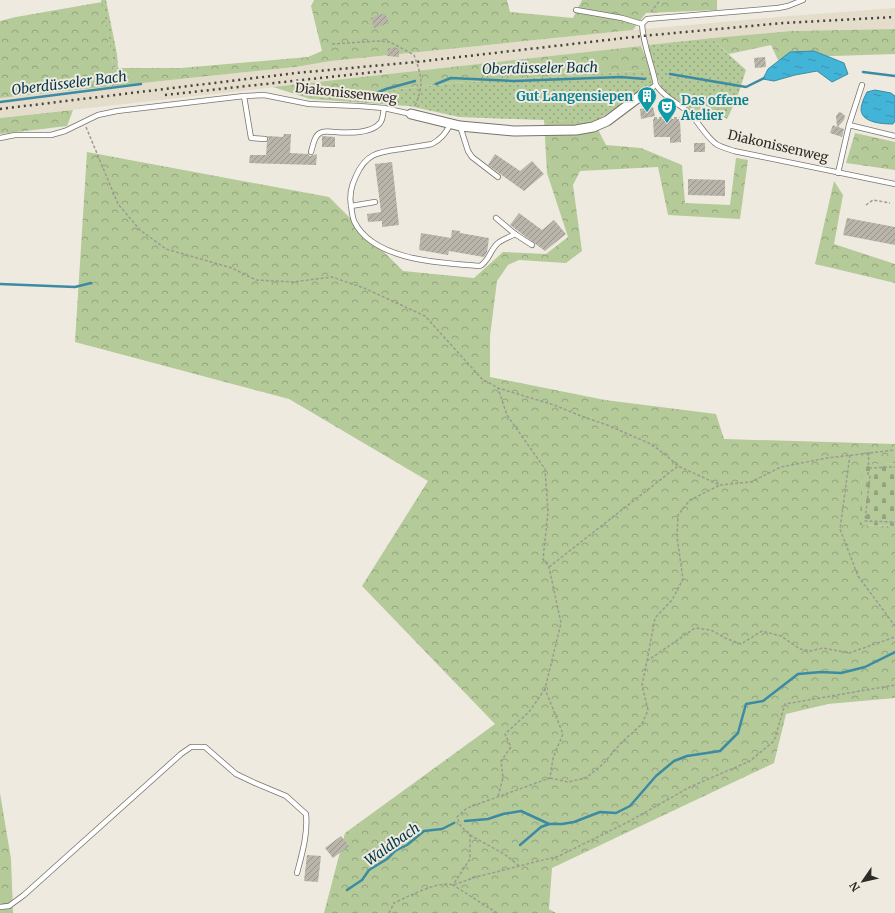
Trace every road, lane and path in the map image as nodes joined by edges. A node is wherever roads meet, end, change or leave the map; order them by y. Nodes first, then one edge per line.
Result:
1 (803, 0) edge
2 (576, 10) dead end
3 (642, 24) junction
4 (332, 44) dead end
5 (656, 84) junction
6 (862, 85) dead end
7 (643, 94) joint
8 (244, 96) junction
9 (384, 108) junction
10 (411, 114) junction
11 (693, 116) junction
12 (654, 118) dead end
13 (84, 122) junction
14 (450, 125) junction
15 (849, 125) junction
16 (460, 126) junction
17 (895, 136) edge
18 (0, 138) edge
19 (265, 139) dead end
20 (311, 152) dead end
21 (838, 173) junction
22 (498, 177) dead end
23 (895, 184) edge
24 (375, 202) dead end
25 (890, 204) dead end
26 (866, 205) dead end
27 (351, 206) junction
28 (496, 218) dead end
29 (515, 234) junction
30 (532, 245) dead end
31 (498, 388) junction
32 (895, 450) edge
33 (869, 452) junction
34 (850, 455) junction
35 (678, 466) junction
36 (895, 467) edge
37 (869, 468) junction
38 (720, 485) junction
39 (895, 522) edge
40 (549, 567) junction
41 (895, 626) edge
42 (895, 636) edge
43 (647, 660) junction
44 (895, 685) edge
45 (545, 689) junction
46 (550, 778) junction
47 (498, 796) junction
48 (470, 834) junction
49 (519, 866) junction
50 (297, 873) dead end
51 (453, 885) junction
52 (0, 908) edge
53 (389, 913) edge
54 (497, 913) edge

1 - 3 lane
2 - 3 lane
3 - 5 lane, Diakonissenweg
4 - 10 path
5 - 7 lane, Diakonissenweg
5 - 11 lane, Diakonissenweg
6 - 15 lane
7 - 16 street, Diakonissenweg
8 - 9 lane, Diakonissenweg
8 - 13 lane, Diakonissenweg
8 - 19 lane
9 - 10 lane, Diakonissenweg
9 - 20 lane
10 - 14 street, Diakonissenweg
11 - 12 path
11 - 21 lane, Diakonissenweg
13 - 18 lane, Diakonissenweg
13 - 31 path
14 - 16 street, Diakonissenweg
14 - 27 lane
15 - 17 lane
15 - 21 lane
16 - 22 lane
21 - 23 lane, Diakonissenweg
24 - 27 lane
25 - 26 path
27 - 29 lane
28 - 29 lane
29 - 30 lane
31 - 35 path
31 - 40 path
32 - 33 path
33 - 34 path
33 - 37 path
34 - 38 path
34 - 41 path
35 - 38 path
35 - 40 path
36 - 37 path
37 - 39 path
38 - 43 path
40 - 45 path
42 - 43 path
43 - 46 path
44 - 49 path
45 - 46 path
45 - 47 path
46 - 47 path
47 - 48 path
48 - 49 path
48 - 51 path
49 - 51 path
50 - 52 lane
51 - 53 path
51 - 54 path

